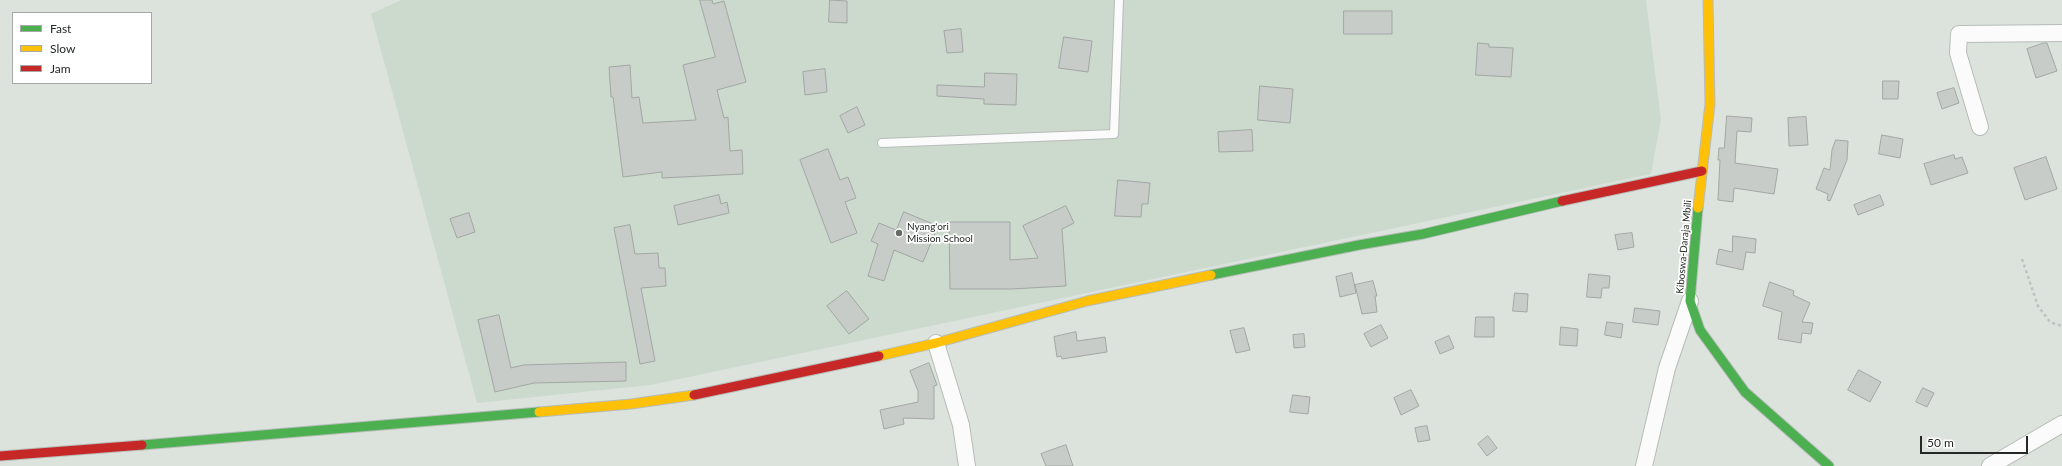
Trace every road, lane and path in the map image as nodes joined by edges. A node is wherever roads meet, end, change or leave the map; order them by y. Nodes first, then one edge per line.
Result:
1 (1119, 0) edge
2 (1708, 0) edge
3 (2062, 33) edge
4 (1980, 127) dead end
5 (882, 143) dead end
6 (1702, 171) junction
7 (2022, 259) dead end
8 (1690, 301) junction
9 (2062, 326) edge
10 (936, 343) junction
11 (2062, 424) edge
12 (0, 456) edge
13 (967, 466) edge
14 (1644, 466) edge
15 (1829, 466) edge
16 (1990, 466) edge

1 - 5 lane
2 - 6 street, Kiboswa-Daraja Mbili
3 - 4 street
6 - 8 street, Kiboswa-Daraja Mbili
6 - 10 street
7 - 9 path
8 - 14 street
8 - 15 street, Kiboswa-Daraja Mbili
10 - 12 street
10 - 13 street
11 - 16 street

